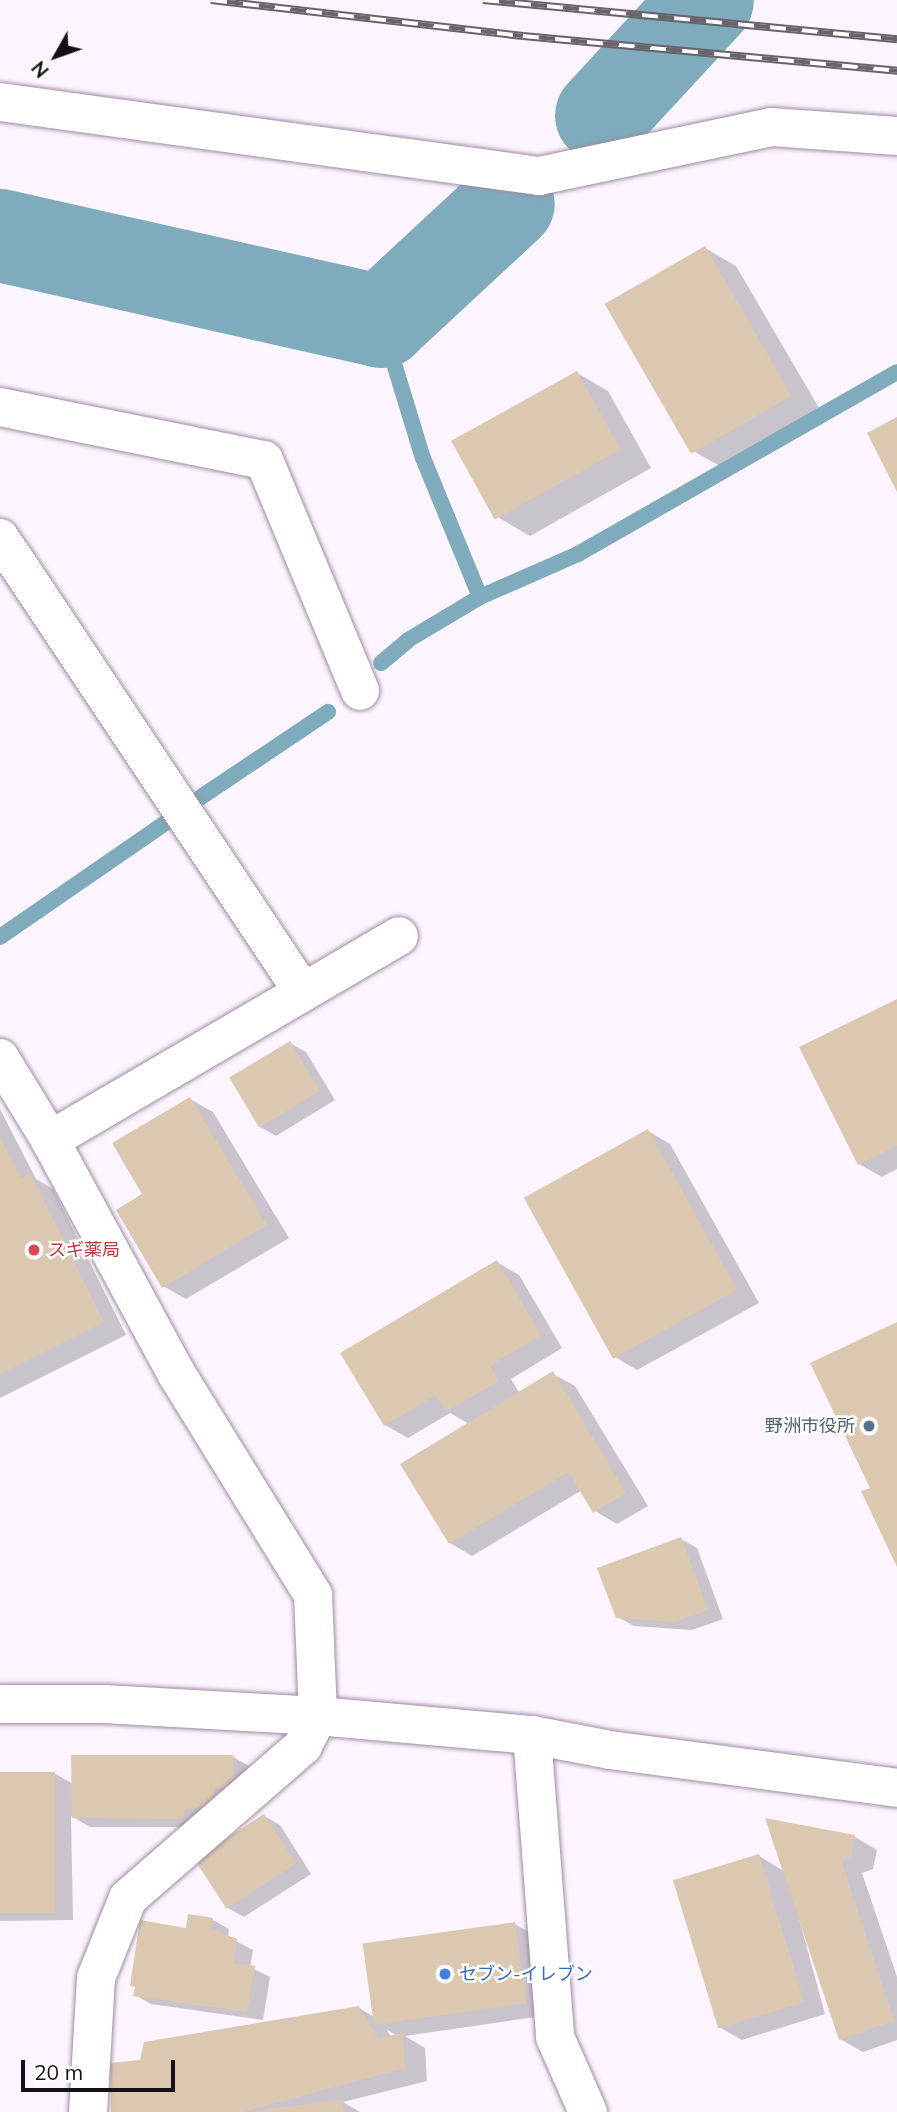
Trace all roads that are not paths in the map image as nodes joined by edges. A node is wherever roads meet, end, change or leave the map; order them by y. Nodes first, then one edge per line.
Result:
1 (0, 102) edge
2 (897, 136) edge
3 (0, 407) edge
4 (0, 538) edge
5 (360, 691) dead end
6 (399, 936) dead end
7 (303, 992) junction
8 (0, 1058) edge
9 (50, 1140) junction
10 (0, 1704) edge
11 (318, 1716) junction
12 (532, 1735) junction
13 (897, 1788) edge
14 (88, 2112) edge
15 (588, 2112) edge

1 - 2 street
3 - 5 street
4 - 7 street
6 - 7 street
7 - 9 street
8 - 9 street
9 - 11 street
10 - 11 street
11 - 12 street
11 - 14 street
12 - 13 street
12 - 15 street

